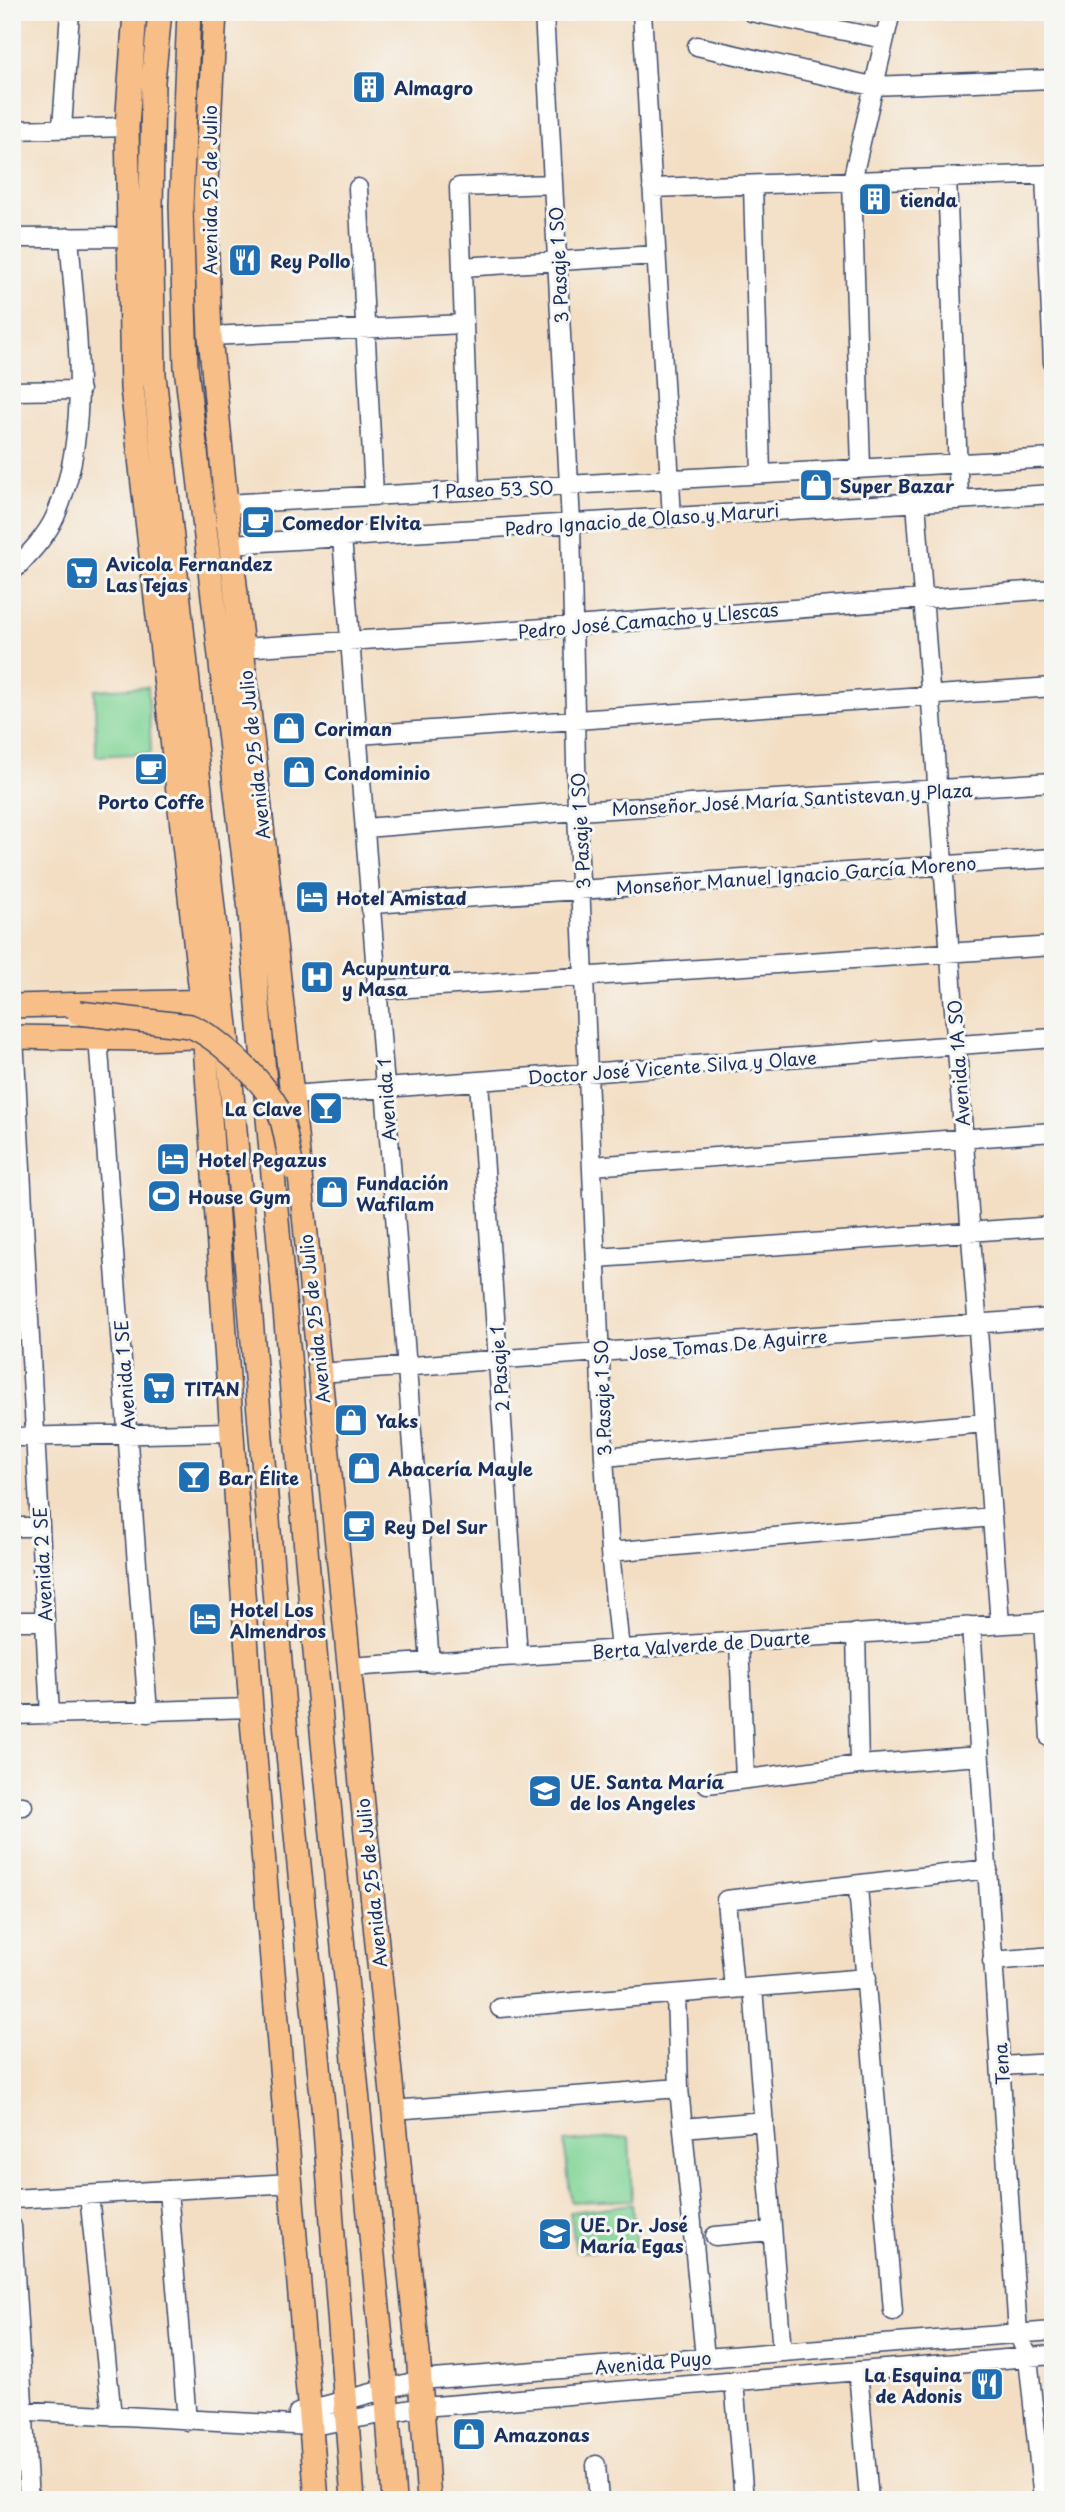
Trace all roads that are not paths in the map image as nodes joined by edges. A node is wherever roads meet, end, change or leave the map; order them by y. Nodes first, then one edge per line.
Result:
1 (70, 12) edge
2 (136, 12) edge
3 (160, 12) edge
4 (189, 12) edge
5 (215, 12) edge
6 (544, 12) edge
7 (642, 12) edge
8 (751, 12) edge
9 (891, 12) edge
10 (884, 39) junction
11 (697, 46) dead end
12 (1053, 79) edge
13 (153, 80) junction
14 (872, 86) junction
15 (127, 127) junction
16 (62, 128) junction
17 (12, 130) edge
18 (1049, 174) edge
19 (947, 177) junction
20 (852, 181) junction
21 (553, 184) junction
22 (753, 185) junction
23 (358, 188) dead end
24 (652, 188) junction
25 (69, 237) junction
26 (127, 237) junction
27 (12, 239) edge
28 (656, 255) junction
29 (559, 261) junction
30 (462, 267) junction
31 (464, 324) junction
32 (365, 329) junction
33 (210, 336) junction
34 (1053, 363) edge
35 (80, 390) junction
36 (12, 391) edge
37 (1053, 458) edge
38 (960, 463) junction
39 (861, 468) junction
40 (761, 474) junction
41 (670, 480) junction
42 (569, 486) junction
43 (470, 490) junction
44 (374, 494) junction
45 (1053, 494) edge
46 (959, 499) junction
47 (916, 502) junction
48 (226, 504) junction
49 (672, 517) junction
50 (571, 523) junction
51 (342, 537) junction
52 (230, 544) junction
53 (12, 572) edge
54 (1053, 589) edge
55 (923, 598) junction
56 (573, 626) junction
57 (350, 642) junction
58 (242, 648) junction
59 (1053, 687) edge
60 (931, 695) junction
61 (576, 719) junction
62 (358, 734) junction
63 (1053, 782) edge
64 (938, 790) junction
65 (577, 811) junction
66 (365, 828) junction
67 (1053, 858) edge
68 (943, 866) junction
69 (583, 890) junction
70 (372, 904) junction
71 (1053, 946) edge
72 (950, 953) junction
73 (583, 978) junction
74 (377, 990) junction
75 (213, 1002) junction
76 (12, 1006) edge
77 (216, 1036) junction
78 (13, 1037) edge
79 (98, 1037) junction
80 (1053, 1038) edge
81 (957, 1047) junction
82 (589, 1072) junction
83 (479, 1081) junction
84 (385, 1088) junction
85 (292, 1095) junction
86 (1053, 1132) edge
87 (964, 1139) junction
88 (16, 1155) edge
89 (592, 1166) junction
90 (304, 1219) junction
91 (1053, 1226) edge
92 (972, 1232) junction
93 (19, 1246) edge
94 (597, 1258) junction
95 (1053, 1318) edge
96 (978, 1324) junction
97 (21, 1342) edge
98 (600, 1354) junction
99 (498, 1360) junction
100 (407, 1367) junction
101 (320, 1373) junction
102 (985, 1423) junction
103 (231, 1432) junction
104 (129, 1436) junction
105 (12, 1437) edge
106 (35, 1437) junction
107 (326, 1439) junction
108 (296, 1443) junction
109 (604, 1457) junction
110 (992, 1517) junction
111 (12, 1527) edge
112 (40, 1528) junction
113 (610, 1552) junction
114 (12, 1621) edge
115 (45, 1621) junction
116 (1048, 1621) edge
117 (1000, 1624) junction
118 (971, 1626) junction
119 (856, 1633) junction
120 (739, 1643) junction
121 (620, 1650) junction
122 (518, 1657) junction
123 (430, 1663) junction
124 (349, 1667) junction
125 (251, 1708) junction
126 (148, 1713) junction
127 (12, 1714) edge
128 (50, 1715) junction
129 (1049, 1738) dead end
130 (323, 1742) junction
131 (287, 1744) junction
132 (979, 1756) junction
133 (859, 1765) junction
134 (745, 1779) junction
135 (707, 1784) dead end
136 (988, 1869) junction
137 (858, 1887) junction
138 (340, 1910) junction
139 (303, 1912) junction
140 (1053, 1956) edge
141 (992, 1961) junction
142 (867, 1978) junction
143 (753, 1987) junction
144 (734, 1989) junction
145 (676, 1994) junction
146 (500, 2008) dead end
147 (1053, 2063) edge
148 (1002, 2066) junction
149 (679, 2088) junction
150 (393, 2110) junction
151 (764, 2122) junction
152 (682, 2128) junction
153 (292, 2183) junction
154 (168, 2190) junction
155 (89, 2195) junction
156 (12, 2199) edge
157 (12, 2227) edge
158 (772, 2231) junction
159 (715, 2236) dead end
160 (894, 2311) dead end
161 (1053, 2330) edge
162 (1018, 2333) junction
163 (782, 2352) junction
164 (1053, 2354) edge
165 (1028, 2357) junction
166 (705, 2358) junction
167 (858, 2371) junction
168 (420, 2380) junction
169 (734, 2381) junction
170 (386, 2389) junction
171 (423, 2407) junction
172 (346, 2410) junction
173 (18, 2411) edge
174 (388, 2413) junction
175 (112, 2416) junction
176 (311, 2418) junction
177 (187, 2421) junction
178 (596, 2465) dead end
179 (29, 2500) edge
180 (317, 2500) edge
181 (353, 2500) edge
182 (394, 2500) edge
183 (429, 2500) edge
184 (599, 2500) edge
185 (744, 2500) edge
186 (869, 2500) edge
187 (1043, 2500) edge

1 - 16 street
2 - 13 main road
2 - 15 main road
3 - 13 main road
4 - 108 main road, Avenida 25 de Julio
5 - 33 main road, Avenida 25 de Julio
6 - 21 street, 3 Pasaje 1 SO
7 - 24 street
8 - 10 street
9 - 10 street
10 - 14 street
11 - 14 street
12 - 14 street
13 - 75 main road
14 - 20 street
15 - 16 street
15 - 26 main road
16 - 17 street
18 - 19 street
18 - 34 street
19 - 20 street
19 - 38 street
20 - 22 street
20 - 39 street
21 - 29 street, 3 Pasaje 1 SO
21 - 30 street
22 - 24 street
22 - 40 street
23 - 32 street
24 - 28 street
25 - 26 street
25 - 27 street
25 - 35 street
26 - 75 main road
28 - 29 street
28 - 41 street
29 - 30 street
29 - 42 street, 3 Pasaje 1 SO
30 - 31 street
31 - 32 street
31 - 43 street
32 - 33 street
32 - 44 street
33 - 48 main road, Avenida 25 de Julio
35 - 36 street
35 - 53 street
37 - 38 street
38 - 39 street
38 - 46 street
39 - 40 street, 1 Paseo 53 SO
40 - 41 street, 1 Paseo 53 SO
41 - 42 street, 1 Paseo 53 SO
41 - 49 street
42 - 43 street, 1 Paseo 53 SO
42 - 50 street, 3 Pasaje 1 SO
43 - 44 street, 1 Paseo 53 SO
44 - 48 street, 1 Paseo 53 SO
45 - 46 street, Pedro Ignacio de Olaso y Maruri
46 - 47 street, Pedro Ignacio de Olaso y Maruri
47 - 49 street, Pedro Ignacio de Olaso y Maruri
47 - 55 street, Avenida 1A SO
48 - 52 main road, Avenida 25 de Julio
49 - 50 street, Pedro Ignacio de Olaso y Maruri
50 - 51 street, Pedro Ignacio de Olaso y Maruri
50 - 56 street, 3 Pasaje 1 SO
51 - 52 street, Pedro Ignacio de Olaso y Maruri
51 - 57 street, Avenida 1
52 - 58 main road, Avenida 25 de Julio
54 - 55 street, Pedro José Camacho y Llescas
55 - 56 street, Pedro José Camacho y Llescas
55 - 60 street, Avenida 1A SO
56 - 57 street, Pedro José Camacho y Llescas
56 - 61 street, 3 Pasaje 1 SO
57 - 58 street, Pedro José Camacho y Llescas
57 - 62 street, Avenida 1
58 - 85 main road, Avenida 25 de Julio
59 - 60 street
60 - 61 street
60 - 64 street, Avenida 1A SO
61 - 62 street
61 - 65 street, 3 Pasaje 1 SO
62 - 66 street, Avenida 1
63 - 64 street, Monseñor José María Santistevan y Plaza
64 - 65 street, Monseñor José María Santistevan y Plaza
64 - 68 street, Avenida 1A SO
65 - 66 street, Monseñor José María Santistevan y Plaza
65 - 69 street, 3 Pasaje 1 SO
66 - 70 street, Avenida 1
67 - 68 street, Monseñor Manuel Ignacio García Moreno
68 - 69 street, Monseñor Manuel Ignacio García Moreno
68 - 72 street, Avenida 1A SO
69 - 70 street, Monseñor Manuel Ignacio García Moreno
69 - 73 street, 3 Pasaje 1 SO
70 - 74 street, Avenida 1
71 - 72 street
72 - 73 street
72 - 81 street, Avenida 1A SO
73 - 74 street
73 - 82 street, 3 Pasaje 1 SO
74 - 84 street, Avenida 1
75 - 76 main road
75 - 77 main road
76 - 90 main road, bridge
77 - 79 main road
77 - 103 main road
77 - 131 main road
78 - 79 main road
78 - 88 street, Avenida 2 SE
79 - 104 street, Avenida 1 SE
80 - 81 street, Doctor José Vicente Silva y Olave
81 - 82 street, Doctor José Vicente Silva y Olave
81 - 87 street, Avenida 1A SO
82 - 83 street, Doctor José Vicente Silva y Olave
82 - 89 street, 3 Pasaje 1 SO
83 - 84 street, Doctor José Vicente Silva y Olave
83 - 99 street, 2 Pasaje 1
84 - 85 street, Doctor José Vicente Silva y Olave
84 - 100 street, Avenida 1
85 - 90 main road, Avenida 25 de Julio
86 - 87 street
87 - 89 street
87 - 92 street, Avenida 1A SO
88 - 93 street, Avenida 2 SE
89 - 94 street, 3 Pasaje 1 SO
90 - 101 main road, Avenida 25 de Julio
91 - 92 street
92 - 94 street
92 - 96 street, Avenida 1A SO
93 - 97 street, Avenida 2 SE
94 - 98 street, 3 Pasaje 1 SO
95 - 96 street, Jose Tomas De Aguirre
96 - 98 street, Jose Tomas De Aguirre
96 - 102 street, Avenida 1A SO
97 - 106 street, Avenida 2 SE
98 - 99 street, Jose Tomas De Aguirre
98 - 109 street, 3 Pasaje 1 SO
99 - 100 street, Jose Tomas De Aguirre
99 - 122 street, 2 Pasaje 1
100 - 101 street, Jose Tomas De Aguirre
100 - 123 street, Avenida 1
101 - 107 main road, Avenida 25 de Julio
102 - 109 street
102 - 110 street, Avenida 1A SO
103 - 104 street
103 - 125 main road
104 - 106 street
104 - 126 street, Avenida 1 SE
105 - 106 street
106 - 112 street, Avenida 2 SE
107 - 108 main road
107 - 124 main road, Avenida 25 de Julio
108 - 130 main road, Avenida 25 de Julio
109 - 113 street, 3 Pasaje 1 SO
110 - 113 street
110 - 117 street, Avenida 1A SO
111 - 112 street
112 - 115 street, Avenida 2 SE
113 - 121 street, 3 Pasaje 1 SO
114 - 115 street
115 - 128 street, Avenida 2 SE
116 - 117 street, Berta Valverde de Duarte
116 - 129 street
117 - 118 street, Berta Valverde de Duarte
118 - 119 street, Berta Valverde de Duarte
118 - 132 street, Tena
119 - 120 street, Berta Valverde de Duarte
119 - 133 street
120 - 121 street, Berta Valverde de Duarte
120 - 134 street
121 - 122 street, Berta Valverde de Duarte
122 - 123 street, Berta Valverde de Duarte
123 - 124 street, Berta Valverde de Duarte
124 - 150 main road, Avenida 25 de Julio
125 - 126 street
125 - 153 main road
126 - 128 street
127 - 128 street
130 - 131 main road
130 - 138 main road, Avenida 25 de Julio
131 - 139 main road
132 - 133 street
132 - 136 street, Tena
133 - 134 street
134 - 135 street
136 - 137 street
136 - 141 street, Tena
137 - 142 street
137 - 144 street
138 - 139 main road
138 - 170 main road, Avenida 25 de Julio
139 - 172 main road
140 - 141 street
141 - 148 street, Tena
142 - 143 street
142 - 160 street
143 - 144 street
143 - 151 street
144 - 145 street
145 - 146 street
145 - 149 street
147 - 148 street
148 - 162 street, Tena
149 - 150 street
149 - 152 street
150 - 168 main road, Avenida 25 de Julio
151 - 152 street
151 - 158 street
152 - 166 street
153 - 154 street
153 - 176 main road
154 - 155 street
154 - 177 street
155 - 156 street
155 - 175 street
157 - 173 street
158 - 159 street
158 - 163 street
161 - 162 street, Avenida Puyo
162 - 163 street, Avenida Puyo
162 - 165 street, Tena
163 - 166 street, Avenida Puyo
164 - 165 street, Avenida Puyo
165 - 167 street, Avenida Puyo
165 - 187 street, Tena
166 - 168 street, Avenida Puyo
167 - 169 street, Avenida Puyo
167 - 186 street
168 - 170 street, Avenida Puyo
168 - 171 main road, Avenida 25 de Julio
169 - 171 street, Avenida Puyo
169 - 185 street
170 - 172 street, Avenida Puyo
170 - 174 main road, Avenida 25 de Julio
171 - 174 street, Avenida Puyo
171 - 183 main road, Avenida 25 de Julio
172 - 174 street, Avenida Puyo
172 - 176 street, Avenida Puyo
172 - 181 main road
173 - 175 street, Avenida Puyo
173 - 179 street
174 - 182 main road, Avenida 25 de Julio
175 - 177 street, Avenida Puyo
176 - 177 street, Avenida Puyo
176 - 180 main road
178 - 184 street

